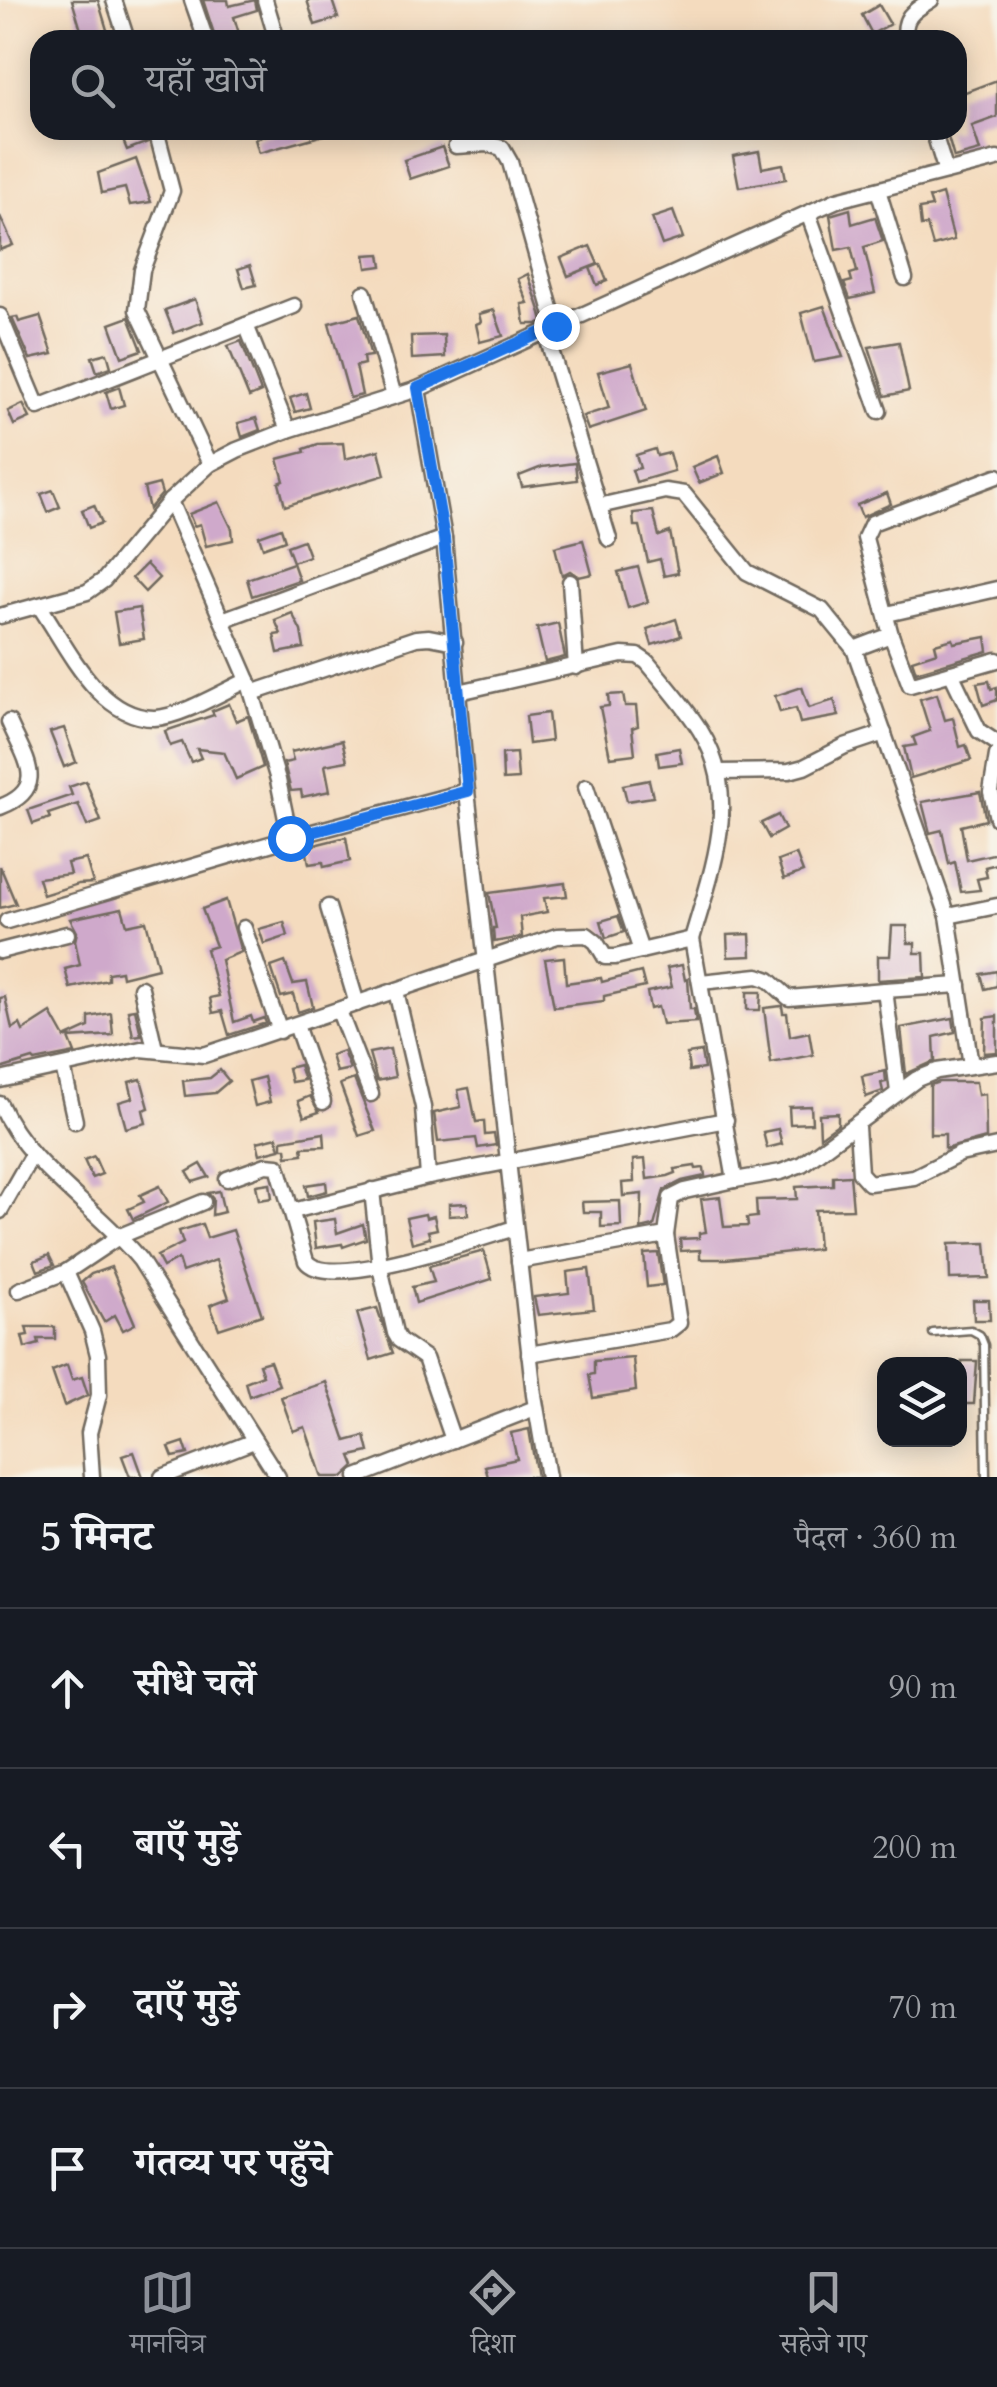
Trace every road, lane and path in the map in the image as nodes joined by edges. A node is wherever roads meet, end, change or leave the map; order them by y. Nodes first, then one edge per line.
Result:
1 (114, 0) edge
2 (192, 0) edge
3 (265, 0) edge
4 (931, 0) edge
5 (124, 30) edge
6 (202, 30) edge
7 (275, 30) edge
8 (905, 30) edge
9 (159, 140) edge
10 (936, 140) edge
11 (456, 146) dead end
12 (997, 159) edge
13 (946, 172) junction
14 (878, 190) junction
15 (808, 213) junction
16 (906, 278) dead end
17 (364, 294) dead end
18 (294, 306) dead end
19 (0, 316) edge
20 (246, 324) junction
21 (551, 329) junction
22 (160, 358) junction
23 (418, 388) junction
24 (394, 396) junction
25 (879, 411) dead end
26 (288, 430) junction
27 (210, 464) junction
28 (997, 476) edge
29 (170, 502) junction
30 (599, 506) junction
31 (444, 538) junction
32 (609, 539) dead end
33 (570, 582) dead end
34 (997, 589) edge
35 (40, 607) junction
36 (887, 614) junction
37 (0, 616) edge
38 (222, 620) junction
39 (891, 635) junction
40 (455, 642) junction
41 (854, 648) junction
42 (997, 660) edge
43 (576, 668) junction
44 (951, 673) junction
45 (250, 686) junction
46 (459, 692) junction
47 (10, 722) dead end
48 (997, 724) edge
49 (979, 731) junction
50 (884, 733) junction
51 (997, 744) edge
52 (997, 755) edge
53 (719, 772) junction
54 (586, 787) dead end
55 (468, 791) junction
56 (0, 807) edge
57 (997, 818) edge
58 (290, 838) junction
59 (997, 906) edge
60 (328, 907) dead end
61 (948, 916) junction
62 (8, 921) dead end
63 (244, 928) dead end
64 (67, 934) dead end
65 (692, 939) junction
66 (0, 950) edge
67 (641, 951) junction
68 (486, 960) junction
69 (701, 982) junction
70 (959, 984) junction
71 (141, 988) dead end
72 (884, 990) junction
73 (396, 991) junction
74 (357, 1004) junction
75 (338, 1011) junction
76 (296, 1026) junction
77 (280, 1031) junction
78 (155, 1049) junction
79 (997, 1062) edge
80 (971, 1065) junction
81 (63, 1066) junction
82 (0, 1080) edge
83 (898, 1092) junction
84 (371, 1094) dead end
85 (323, 1102) dead end
86 (2, 1114) edge
87 (726, 1120) junction
88 (75, 1121) dead end
89 (857, 1127) junction
90 (997, 1146) edge
91 (32, 1156) junction
92 (508, 1164) junction
93 (227, 1178) dead end
94 (428, 1178) junction
95 (735, 1180) junction
96 (372, 1190) junction
97 (204, 1202) dead end
98 (293, 1211) junction
99 (0, 1212) edge
100 (515, 1228) junction
101 (666, 1235) junction
102 (120, 1236) junction
103 (519, 1260) junction
104 (380, 1267) junction
105 (66, 1272) junction
106 (20, 1290) dead end
107 (933, 1333) dead end
108 (529, 1354) junction
109 (536, 1408) junction
110 (453, 1440) junction
111 (254, 1441) junction
112 (92, 1477) edge
113 (162, 1477) edge
114 (278, 1477) edge
115 (357, 1477) edge
116 (548, 1477) edge
117 (986, 1477) edge

1 - 5 street
2 - 6 street
3 - 7 street
4 - 8 street
9 - 22 street
10 - 13 street
11 - 21 street
12 - 13 street
13 - 14 street
14 - 15 street
14 - 16 street
15 - 21 street
15 - 25 street
17 - 24 street
18 - 20 street
19 - 22 street
20 - 22 street
20 - 26 street
21 - 23 street
21 - 30 street
22 - 27 street
23 - 24 street
23 - 31 street
24 - 26 street
26 - 27 street
27 - 29 street
28 - 36 street
29 - 35 street
29 - 38 street
30 - 32 street
30 - 41 street
31 - 38 street
31 - 40 street
33 - 43 street
34 - 36 street
35 - 37 street
35 - 45 street
36 - 39 street
38 - 45 street
39 - 41 street
39 - 44 street
40 - 45 street
40 - 46 street
41 - 50 street
42 - 44 street
43 - 46 street
43 - 53 street
44 - 49 street
45 - 58 street
46 - 55 street
47 - 56 street
48 - 49 street
49 - 51 street
50 - 53 street
50 - 61 street
52 - 57 street
53 - 65 street
54 - 67 street
55 - 58 street
55 - 68 street
58 - 62 street
59 - 61 street
60 - 74 street
61 - 70 street
63 - 77 street
64 - 66 street
65 - 67 street
65 - 69 street
67 - 68 street
68 - 73 street
68 - 92 street
69 - 72 street
69 - 87 street
70 - 72 street
70 - 80 street
71 - 78 street
72 - 83 street
73 - 74 street
73 - 94 street
74 - 75 street
75 - 76 street
75 - 84 street
76 - 77 street
76 - 85 street
77 - 78 street
78 - 81 street
79 - 80 street
80 - 83 street
81 - 82 street
81 - 88 street
83 - 89 street
86 - 91 street
87 - 92 street
87 - 95 street
89 - 90 street
89 - 95 street
91 - 99 street
91 - 102 street
92 - 94 street
92 - 100 street
93 - 98 street
94 - 96 street
95 - 101 street
96 - 98 street
96 - 104 street
97 - 102 street
98 - 104 street
100 - 103 street
100 - 104 street
101 - 103 street
101 - 108 street
102 - 105 street
102 - 111 street
103 - 108 street
104 - 110 street
105 - 106 street
105 - 112 street
107 - 117 lane
108 - 109 street
109 - 110 street
109 - 116 street
110 - 115 street
111 - 113 street
111 - 114 street

